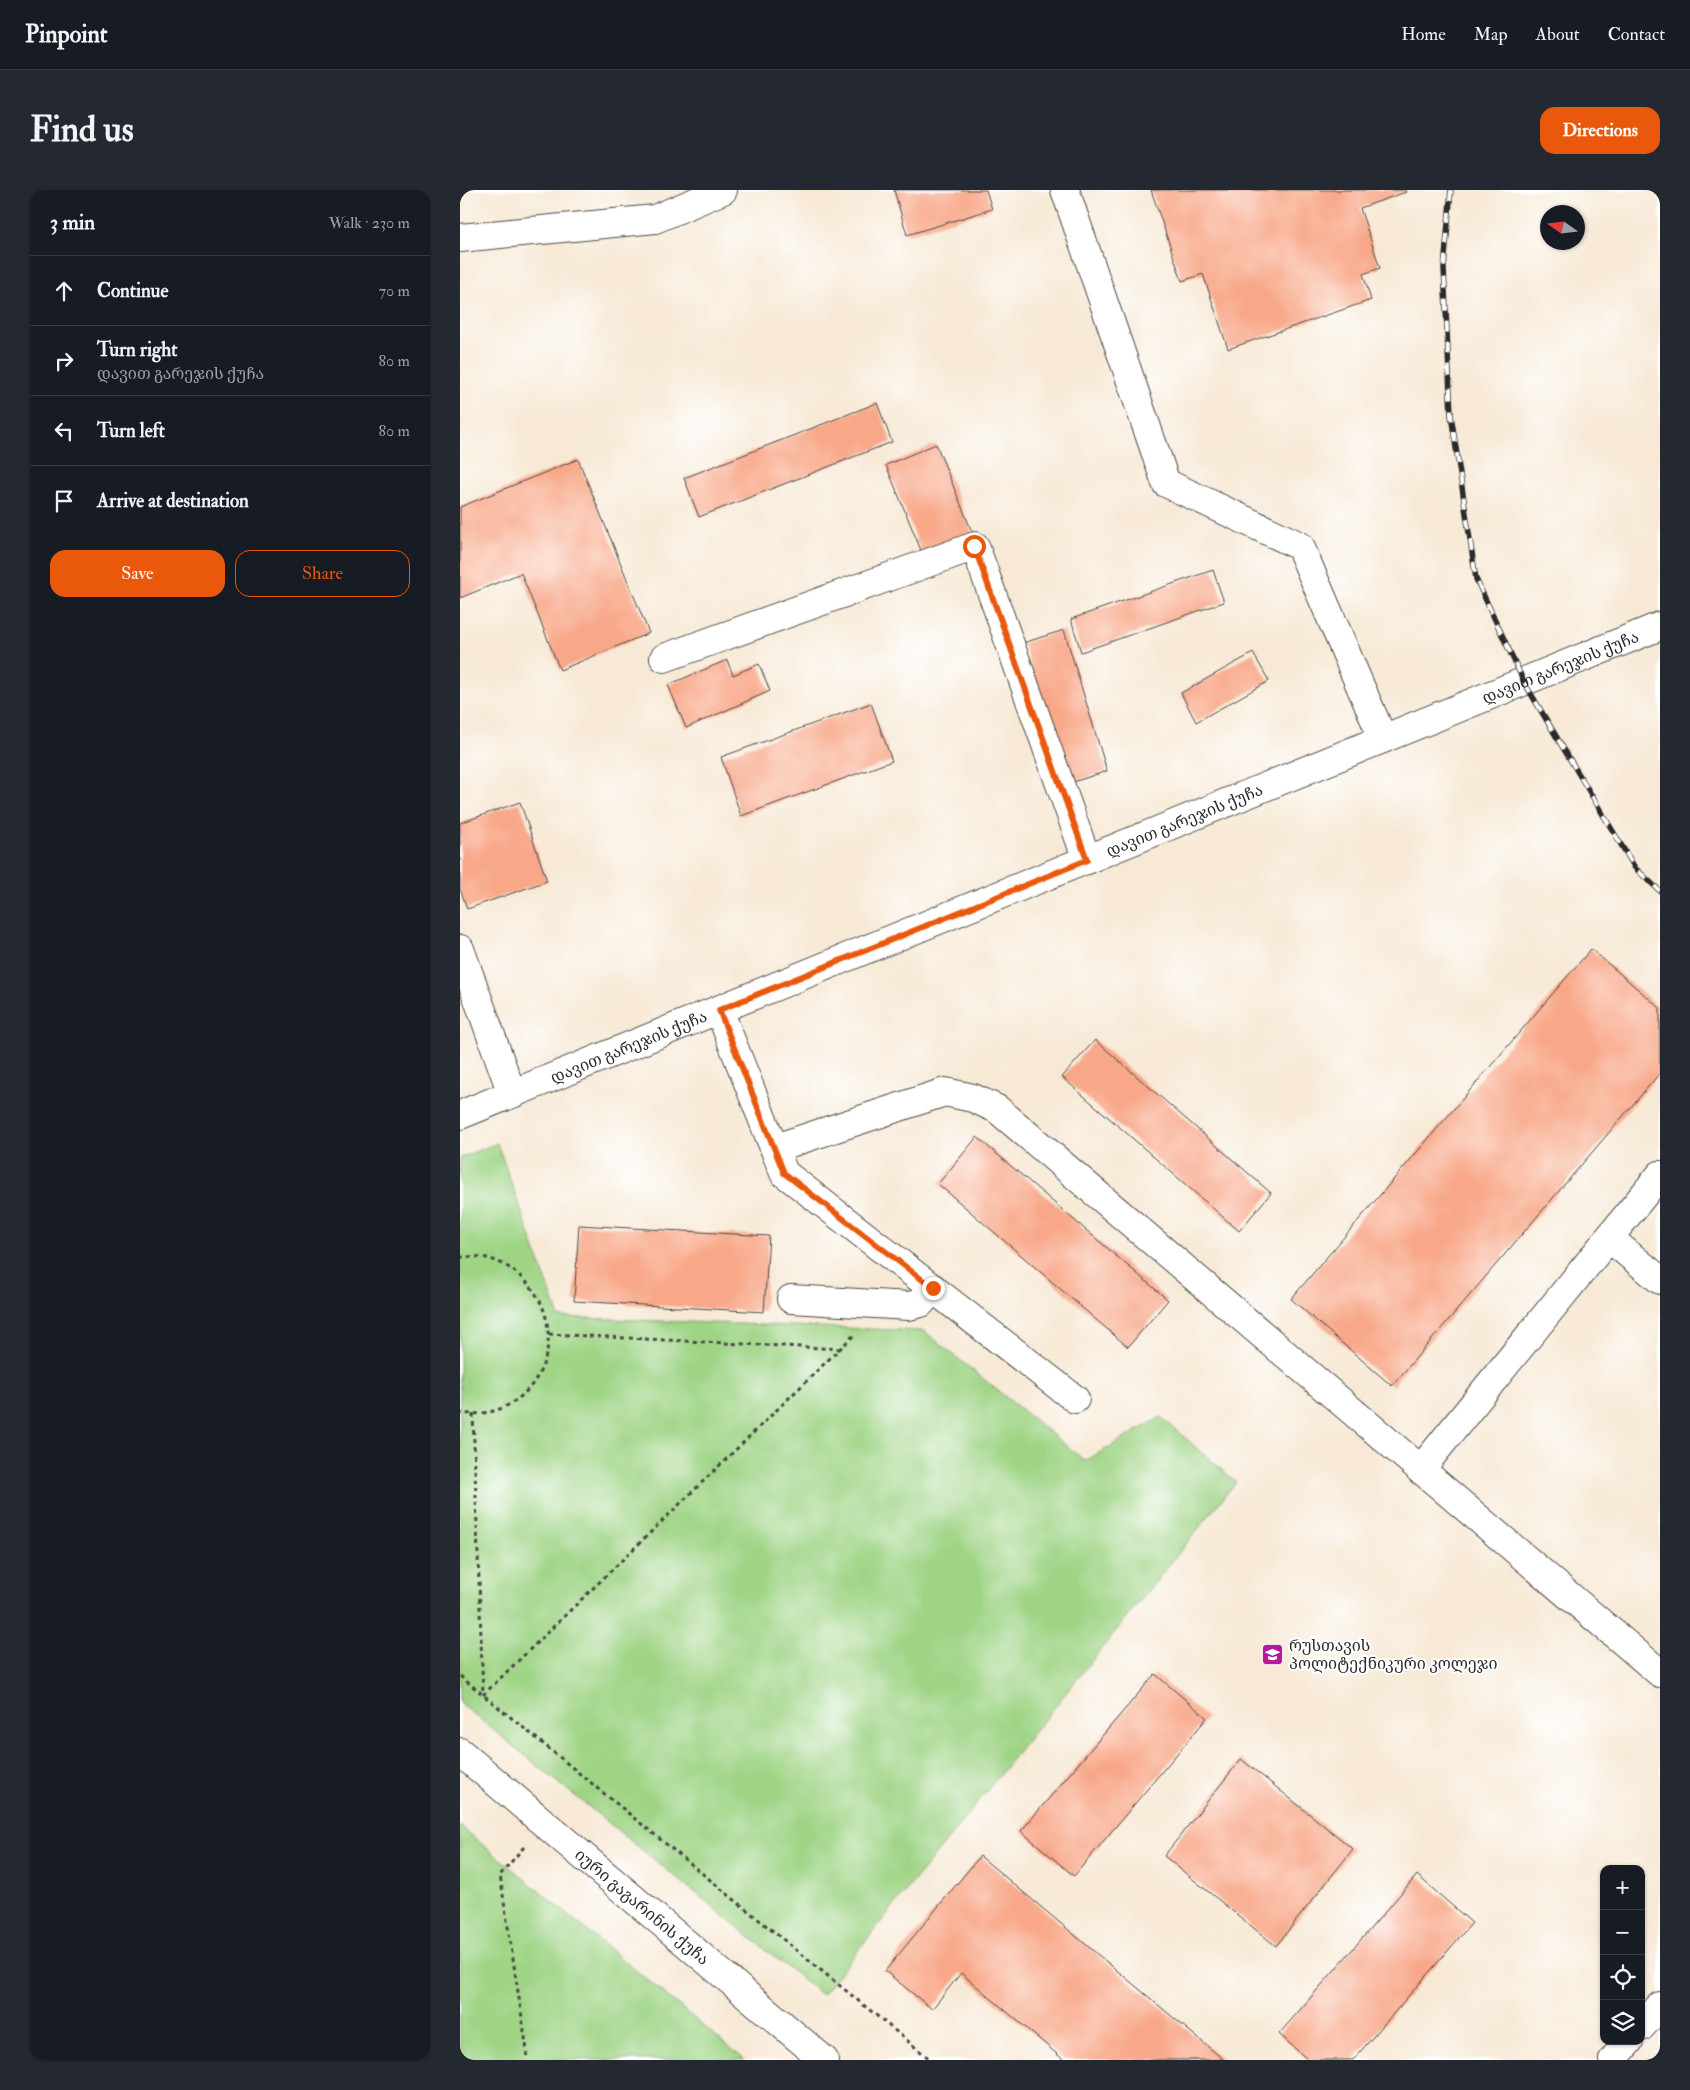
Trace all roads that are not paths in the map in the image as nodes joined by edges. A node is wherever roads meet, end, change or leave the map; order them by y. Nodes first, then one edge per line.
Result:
1 (723, 190) edge
2 (1065, 190) edge
3 (460, 238) edge
4 (1660, 626) edge
5 (664, 658) dead end
6 (1383, 739) junction
7 (1087, 860) junction
8 (460, 949) edge
9 (719, 1010) junction
10 (512, 1094) junction
11 (460, 1115) edge
12 (775, 1148) junction
13 (1660, 1175) edge
14 (1609, 1238) junction
15 (1660, 1280) edge
16 (933, 1288) junction
17 (791, 1299) dead end
18 (1075, 1399) dead end
19 (1420, 1470) junction
20 (1660, 1673) edge
21 (460, 1752) edge
22 (1660, 2006) edge
23 (1645, 2023) edge
24 (1626, 2045) edge
25 (824, 2060) edge
26 (1613, 2060) edge

1 - 3 street
2 - 6 street
4 - 6 street, დავით გარეჯის ქუჩა
5 - 7 street
6 - 7 street, დავით გარეჯის ქუჩა
7 - 9 street, დავით გარეჯის ქუჩა
8 - 10 street
9 - 10 street, დავით გარეჯის ქუჩა
9 - 12 street
10 - 11 street, დავით გარეჯის ქუჩა
12 - 16 street
12 - 19 street
13 - 14 street
14 - 15 street
14 - 19 street
16 - 17 street
16 - 18 street
19 - 20 street
21 - 25 street, იური გაგარინის ქუჩა
22 - 23 street
24 - 26 street

